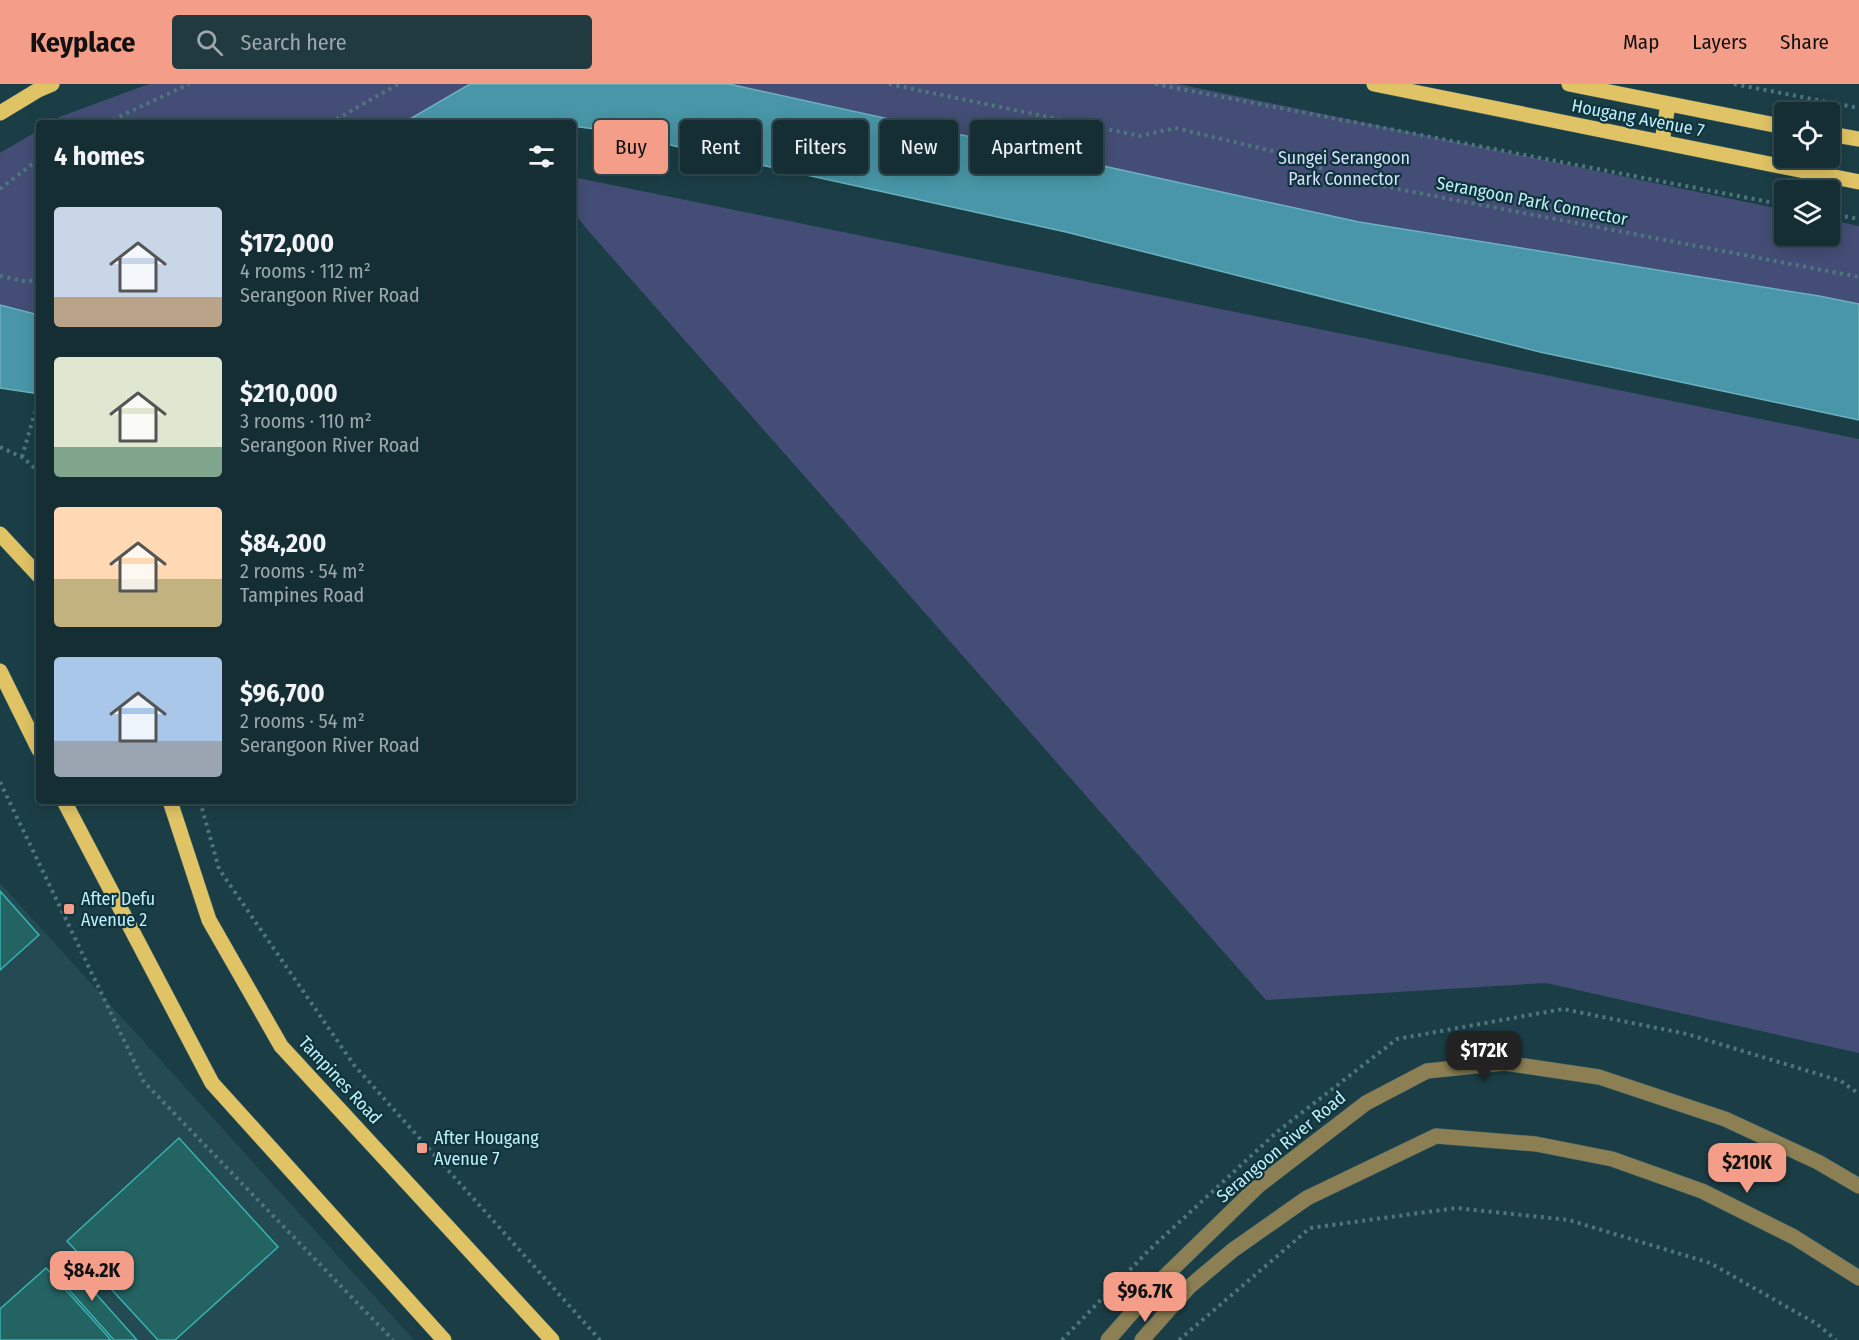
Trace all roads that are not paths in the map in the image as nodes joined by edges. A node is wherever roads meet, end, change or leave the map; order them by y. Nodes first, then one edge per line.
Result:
1 (52, 84) edge
2 (1374, 84) edge
3 (1569, 84) edge
4 (1668, 104) junction
5 (0, 113) edge
6 (1774, 125) edge
7 (1840, 136) edge
8 (1859, 139) edge
9 (1662, 142) junction
10 (1859, 182) edge
11 (0, 534) edge
12 (36, 573) edge
13 (0, 671) edge
14 (36, 744) edge
15 (66, 804) edge
16 (171, 804) edge
17 (1859, 1186) edge
18 (1859, 1278) edge
19 (444, 1340) edge
20 (552, 1340) edge
21 (1108, 1340) edge
22 (1142, 1340) edge

1 - 5 main road
2 - 9 main road, Hougang Avenue 7
3 - 4 main road, Hougang Avenue 7
4 - 6 main road, Hougang Avenue 7
4 - 9 main road
7 - 8 main road
9 - 10 main road, Hougang Avenue 7
11 - 12 main road
13 - 14 main road
15 - 19 main road
16 - 20 main road, Tampines Road
17 - 21 street, Serangoon River Road
18 - 22 street

